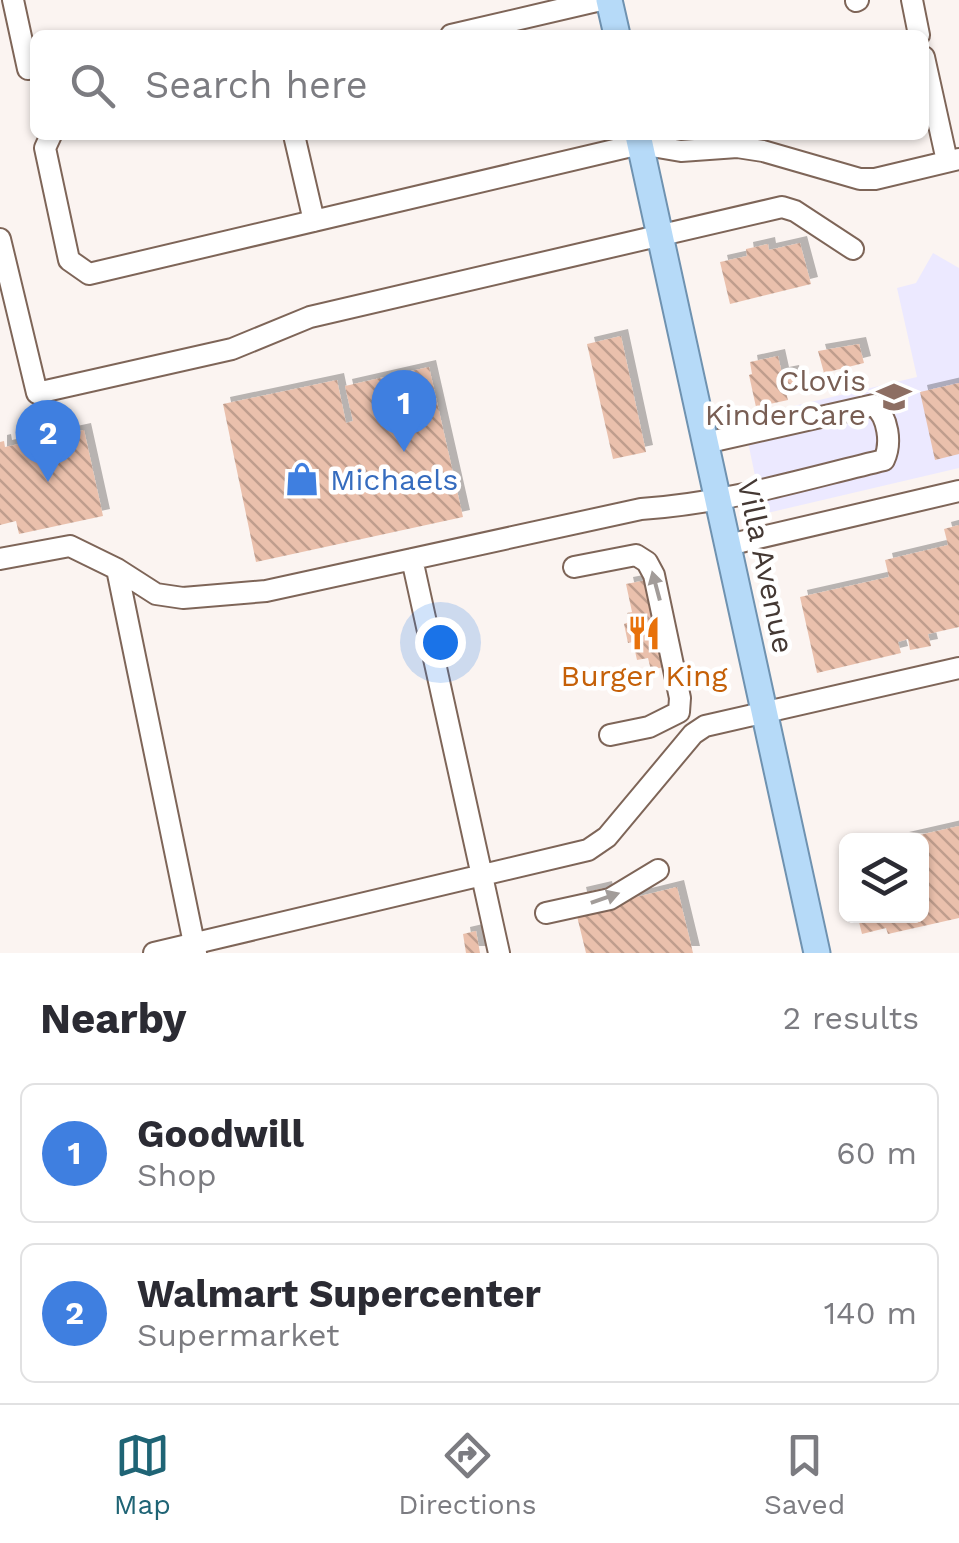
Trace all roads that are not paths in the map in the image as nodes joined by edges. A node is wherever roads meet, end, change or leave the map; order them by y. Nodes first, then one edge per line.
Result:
1 (13, 0) edge
2 (601, 0) edge
3 (609, 0) edge
4 (912, 0) edge
5 (472, 30) edge
6 (615, 30) edge
7 (918, 30) edge
8 (28, 69) dead end
9 (929, 75) edge
10 (48, 140) edge
11 (295, 140) edge
12 (639, 140) edge
13 (953, 160) edge
14 (314, 221) junction
15 (660, 233) junction
16 (0, 238) edge
17 (853, 248) dead end
18 (706, 443) junction
19 (959, 491) edge
20 (718, 499) junction
21 (728, 545) junction
22 (0, 559) edge
23 (412, 559) junction
24 (574, 567) dead end
25 (116, 569) junction
26 (959, 668) edge
27 (764, 712) junction
28 (610, 735) dead end
29 (658, 870) dead end
30 (482, 877) junction
31 (546, 913) dead end
32 (195, 948) edge
33 (154, 953) edge
34 (499, 953) edge
35 (817, 953) edge

1 - 8 street
2 - 5 street
3 - 6 main road
4 - 7 street
9 - 13 street
10 - 14 street
11 - 14 street
12 - 13 street
12 - 14 street
12 - 15 main road, Villa Avenue
15 - 16 street
15 - 17 street
15 - 18 main road, Villa Avenue
18 - 20 main road, Villa Avenue
18 - 20 street
19 - 21 street
20 - 21 main road, Villa Avenue
20 - 23 street
21 - 27 main road, Villa Avenue
22 - 25 street
23 - 25 street
23 - 30 street
28 -> 24 street
25 - 32 street
26 - 27 street
27 - 30 street
27 - 35 main road, Villa Avenue
31 -> 29 street
30 - 32 street
30 - 34 street
32 - 33 street

